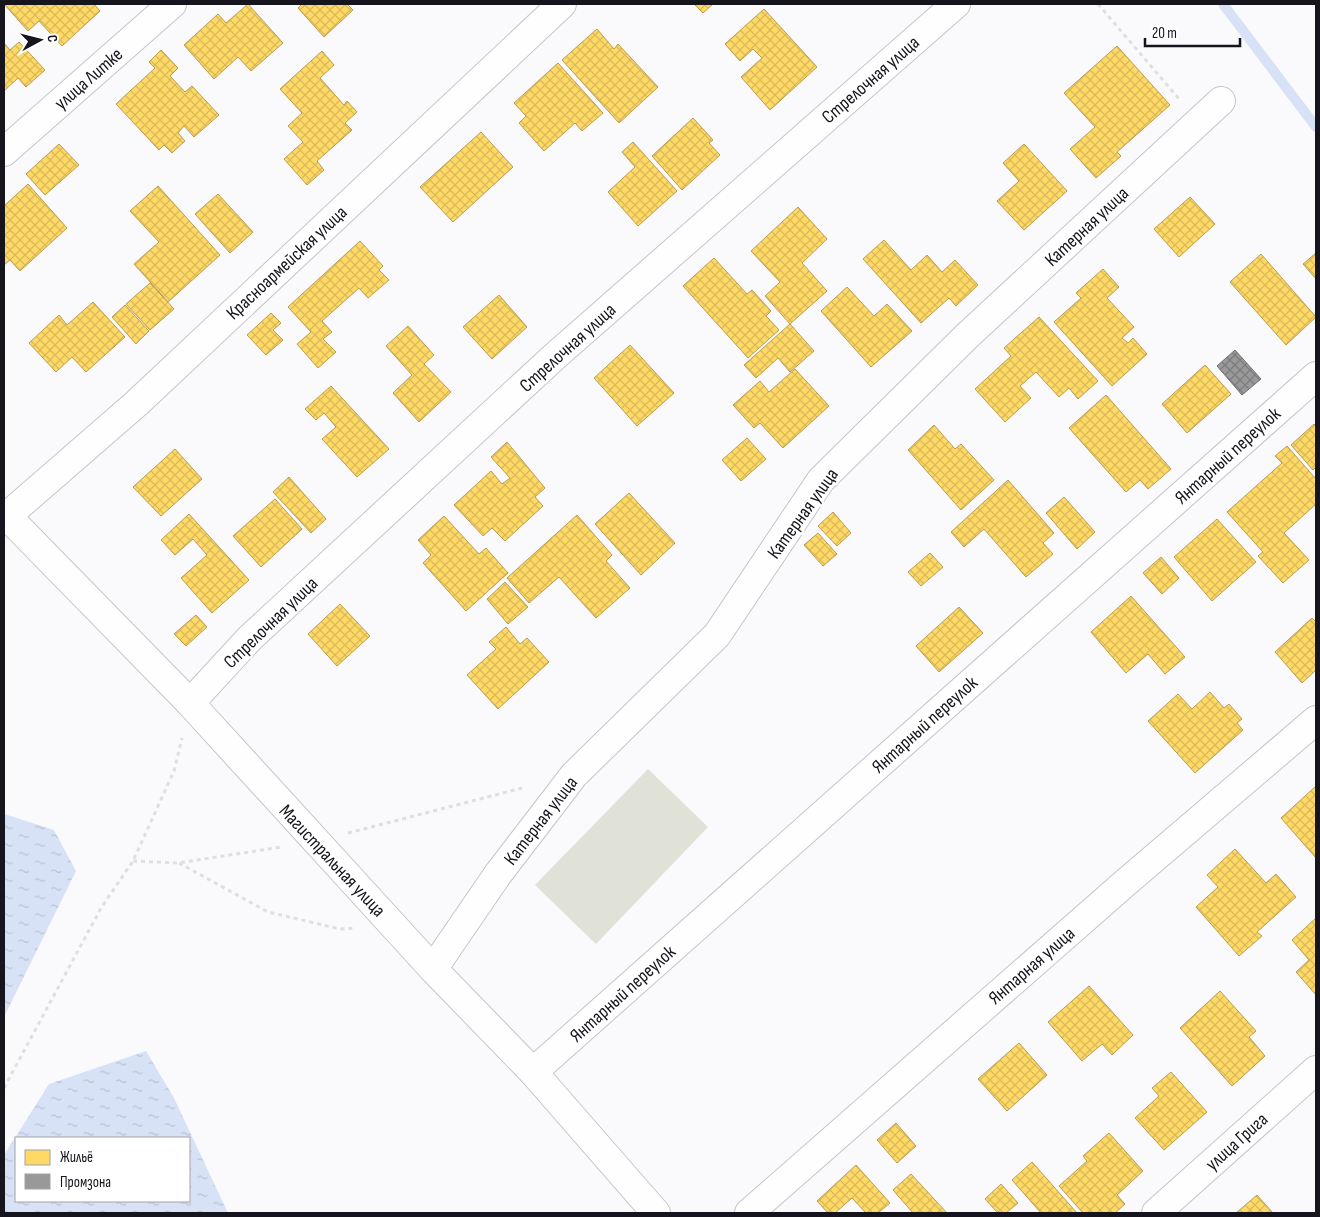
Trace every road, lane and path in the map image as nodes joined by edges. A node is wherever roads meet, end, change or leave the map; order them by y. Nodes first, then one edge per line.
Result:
1 (172, 4) edge
2 (562, 4) edge
3 (956, 4) edge
4 (1098, 4) edge
5 (1221, 101) dead end
6 (1198, 122) junction
7 (4, 152) edge
8 (1316, 376) edge
9 (5, 515) edge
10 (190, 703) junction
11 (1316, 720) edge
12 (574, 775) junction
13 (316, 841) junction
14 (133, 861) junction
15 (178, 863) junction
16 (395, 927) junction
17 (433, 969) junction
18 (1316, 1070) edge
19 (533, 1072) junction
20 (4, 1088) edge
21 (656, 1213) edge
22 (749, 1213) edge
23 (1156, 1213) edge

1 - 7 street, улица Литке
2 - 9 street, Красноармейская улица
3 - 10 street, Стрелочная улица
4 - 6 path
5 - 6 street, Катерная улица
6 - 12 street, Катерная улица
8 - 19 street, Янтарный переулок
9 - 10 street, Магистральная улица
10 - 13 street, Магистральная улица
10 - 14 path
11 - 22 street, Янтарная улица
12 - 13 path
12 - 17 street, Катерная улица
13 - 15 path
13 - 16 street, Магистральная улица
14 - 15 path
14 - 20 path
15 - 16 path
16 - 17 street, Магистральная улица
17 - 19 street, Магистральная улица
18 - 23 street, улица Грига
19 - 21 street, Магистральная улица

